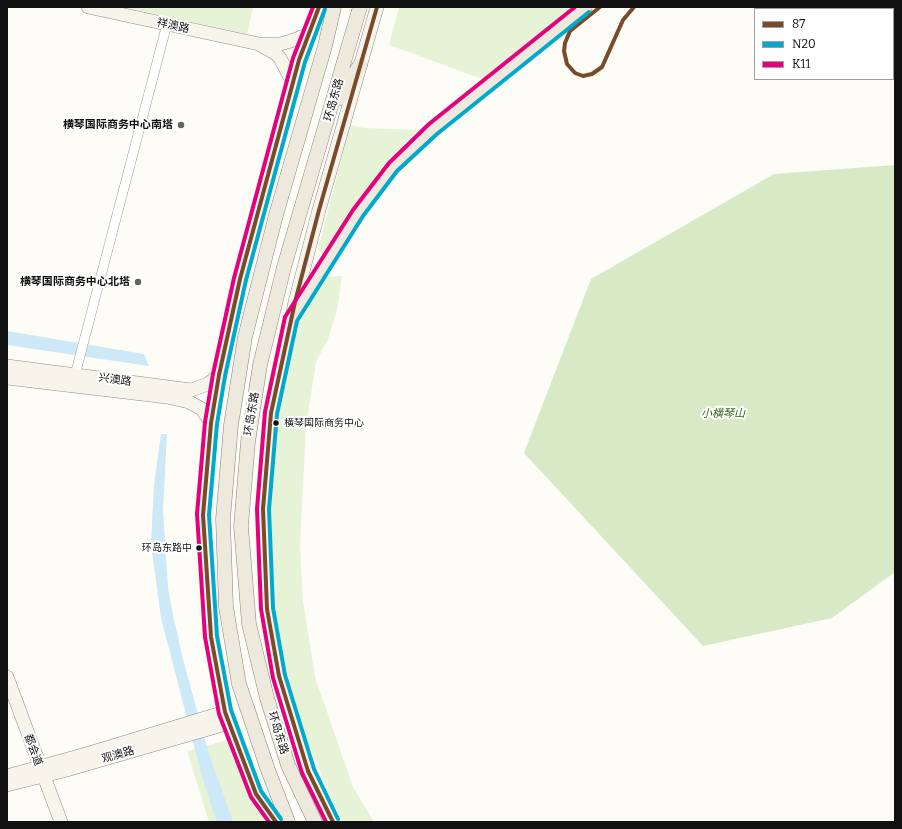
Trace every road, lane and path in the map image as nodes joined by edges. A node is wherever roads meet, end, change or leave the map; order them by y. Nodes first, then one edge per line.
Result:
1 (88, 7) edge
2 (319, 7) edge
3 (334, 7) edge
4 (360, 7) edge
5 (377, 7) edge
6 (585, 7) edge
7 (167, 24) junction
8 (309, 34) junction
9 (259, 44) junction
10 (360, 66) junction
11 (293, 83) junction
12 (331, 111) junction
13 (291, 319) junction
14 (7, 366) edge
15 (75, 375) junction
16 (219, 375) junction
17 (7, 378) edge
18 (211, 423) junction
19 (7, 677) edge
20 (227, 718) junction
21 (41, 771) junction
22 (7, 776) edge
23 (7, 785) edge
24 (61, 822) edge
25 (276, 822) edge
26 (288, 822) edge
27 (315, 822) edge
28 (333, 822) edge

1 - 7 main road, 祥澳路
2 - 8 main road
3 - 26 main road, 环岛东路
4 - 12 main road, 环岛东路
5 - 10 main road
6 - 13 main road
7 - 9 main road, 祥澳路
7 - 15 street
8 - 9 main road, 祥澳路
8 - 11 main road
9 - 11 main road, 祥澳路
10 - 12 main road
10 - 13 main road
11 - 16 main road
12 - 27 main road, 环岛东路
13 - 28 main road
14 - 15 main road, 兴澳路
15 - 16 main road, 兴澳路
16 - 18 main road
17 - 18 main road, 兴澳路
18 - 20 main road
19 - 21 main road, 都会道
20 - 21 main road, 观澳路
20 - 25 main road
21 - 22 main road, 观澳路
21 - 23 main road, 观澳路
21 - 24 main road, 都会道

